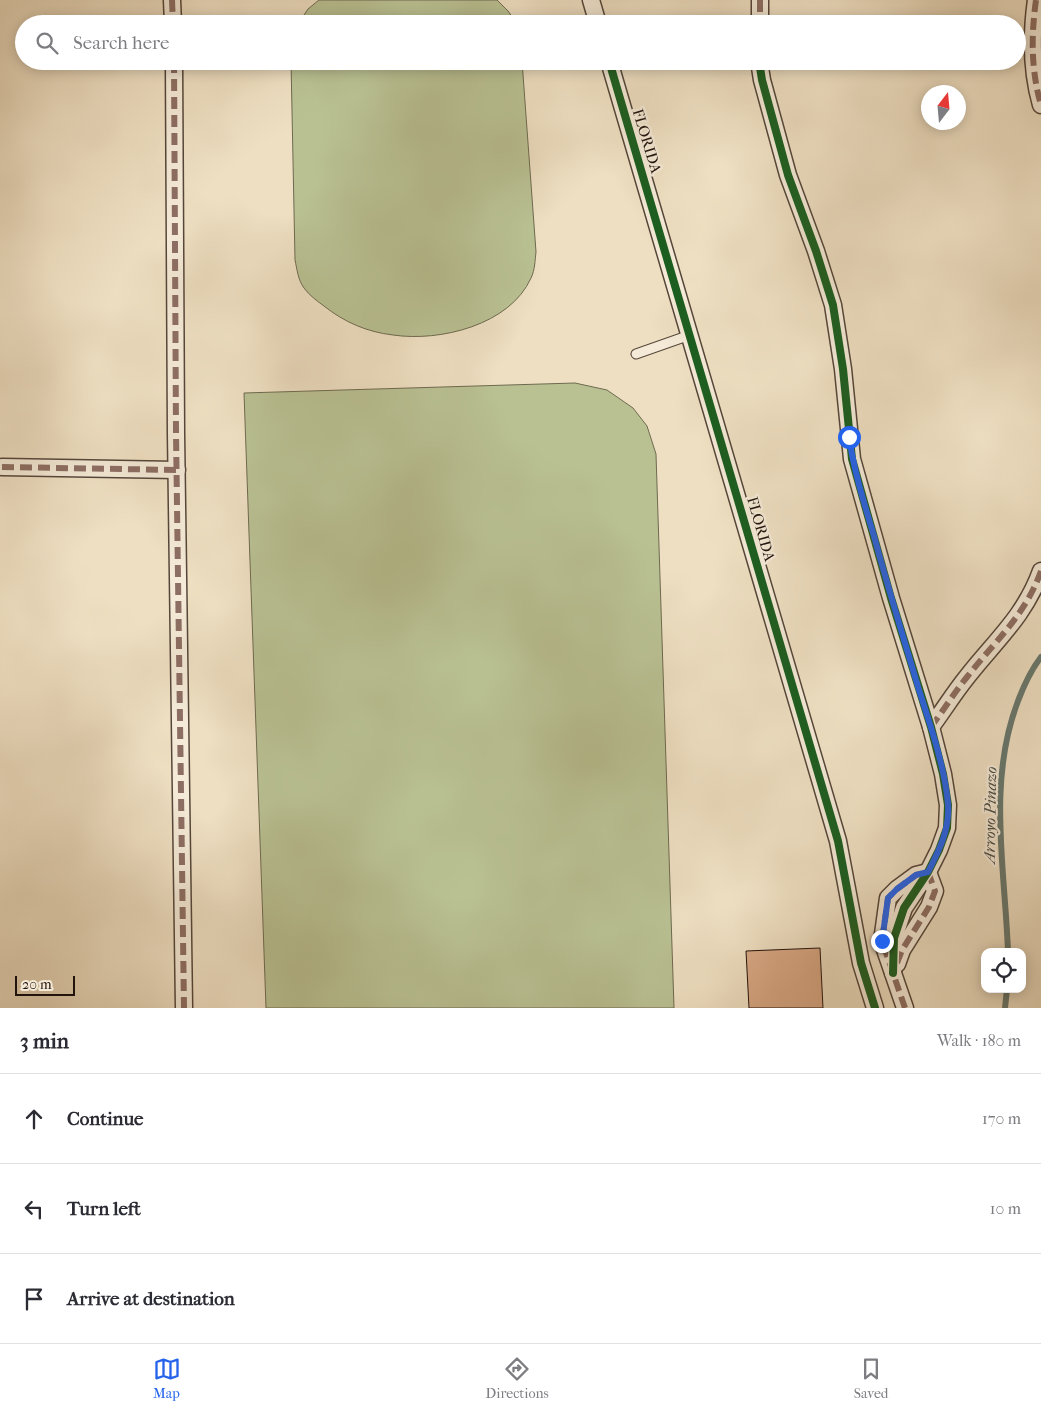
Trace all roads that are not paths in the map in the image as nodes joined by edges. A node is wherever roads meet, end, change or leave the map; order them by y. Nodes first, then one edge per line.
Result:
1 (172, 0) edge
2 (591, 0) edge
3 (760, 0) edge
4 (1036, 0) edge
5 (173, 15) edge
6 (595, 15) edge
7 (760, 15) edge
8 (174, 70) edge
9 (612, 70) edge
10 (760, 70) edge
11 (1041, 105) edge
12 (690, 335) junction
13 (636, 354) dead end
14 (1, 467) edge
15 (177, 470) junction
16 (1041, 571) edge
17 (931, 727) junction
18 (184, 1008) edge
19 (875, 1008) edge
20 (905, 1008) edge

1 - 5 street
2 - 6 street
3 - 7 street
4 - 11 street
8 - 15 street
9 - 12 street, FLORIDA
10 - 17 street
12 - 13 lane
12 - 19 street, FLORIDA
14 - 15 street
15 - 18 street
16 - 17 street
17 - 20 street

